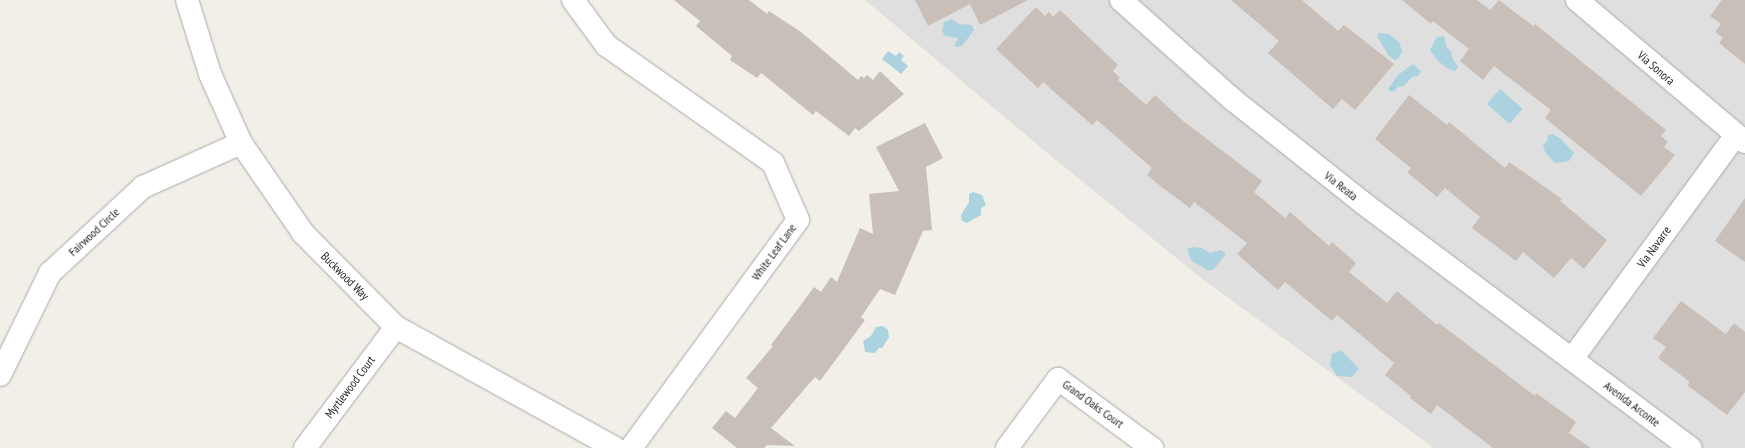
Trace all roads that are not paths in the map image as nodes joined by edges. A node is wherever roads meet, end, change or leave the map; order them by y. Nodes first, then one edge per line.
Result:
1 (187, 0) edge
2 (572, 0) edge
3 (1121, 0) edge
4 (1577, 0) edge
5 (1740, 139) edge
6 (241, 143) junction
7 (396, 327) junction
8 (1572, 359) junction
9 (0, 375) edge
10 (304, 448) edge
11 (615, 448) edge
12 (631, 448) edge
13 (1007, 448) edge
14 (1152, 448) edge
15 (1692, 448) edge

1 - 6 street, Buckwood Way
2 - 12 street, White Leaf Lane
3 - 8 street, Via Reata
4 - 5 street, Via Sonora
5 - 8 street, Via Navarre
6 - 7 street, Buckwood Way
6 - 9 street, Fairwood Circle
7 - 10 street, Myrtlewood Court
7 - 11 street, Buckwood Way
8 - 15 street, Avenida Arconte
13 - 14 street, Grand Oaks Court

